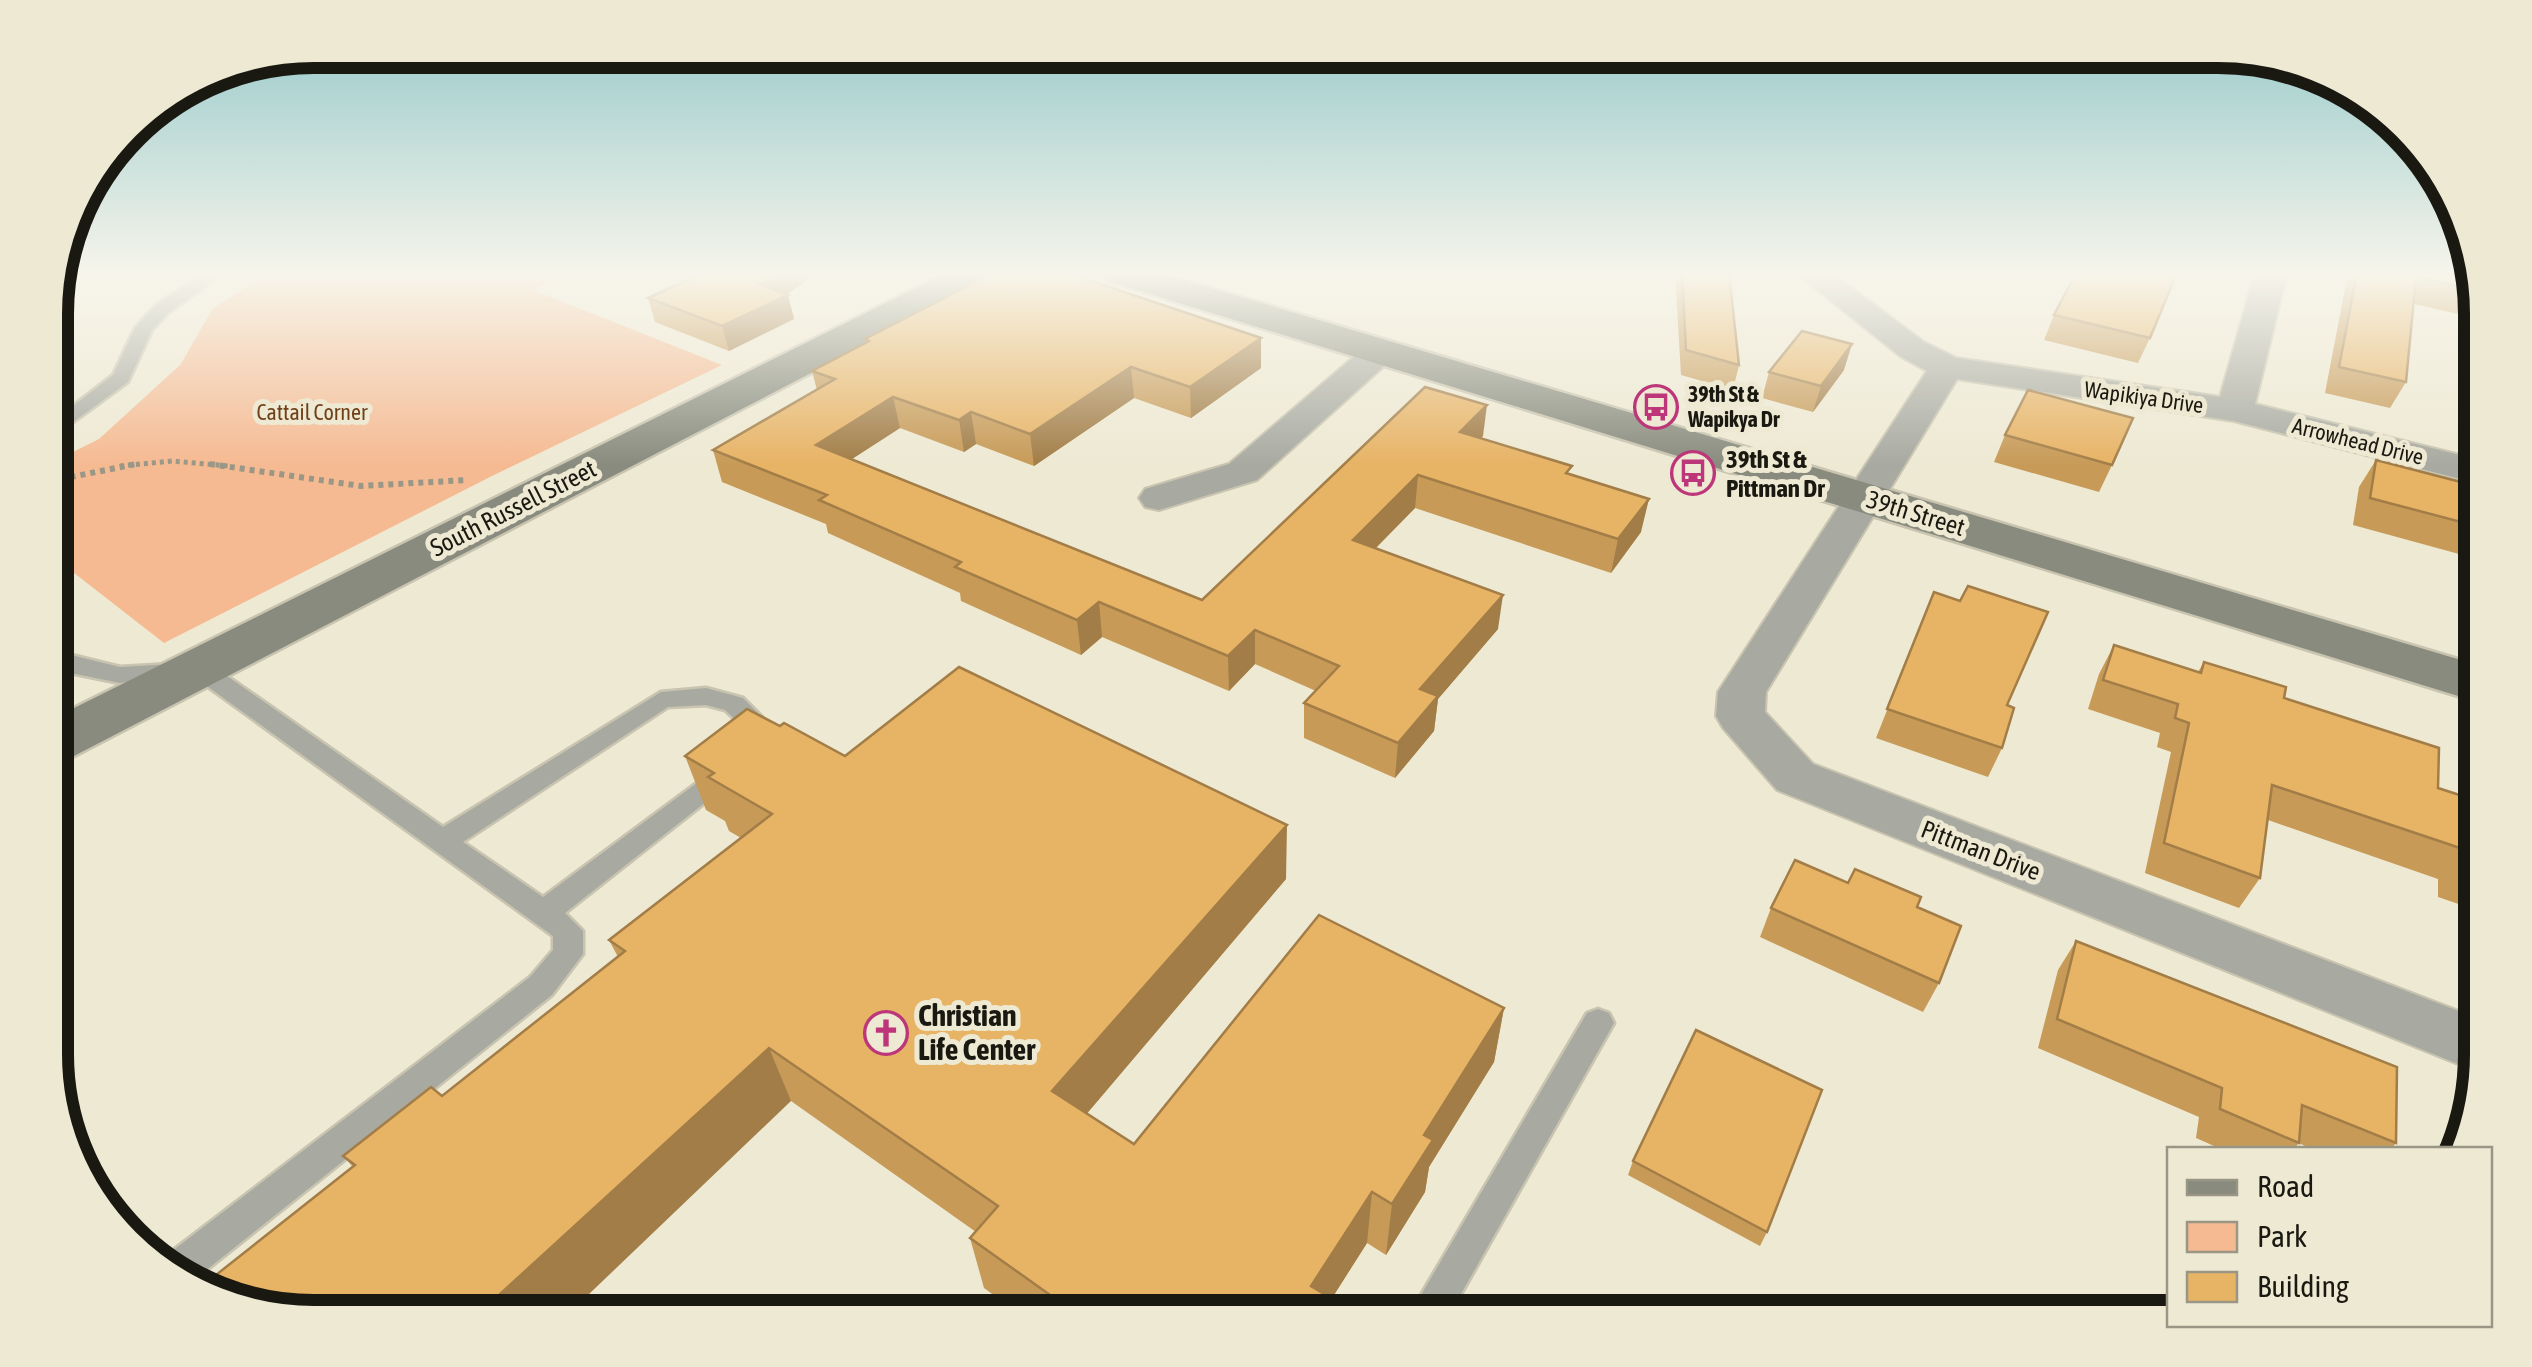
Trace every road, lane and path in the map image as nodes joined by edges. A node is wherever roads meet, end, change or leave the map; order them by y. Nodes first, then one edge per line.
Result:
1 (140, 337) edge
2 (850, 337) edge
3 (1337, 337) edge
4 (1896, 337) edge
5 (2254, 337) edge
6 (1382, 350) junction
7 (1947, 368) junction
8 (2235, 410) junction
9 (68, 419) edge
10 (2464, 468) edge
11 (68, 477) edge
12 (474, 480) dead end
13 (1159, 498) dead end
14 (1867, 498) junction
15 (68, 664) edge
16 (198, 668) junction
17 (2464, 681) edge
18 (68, 735) edge
19 (443, 842) junction
20 (543, 912) junction
21 (1598, 1023) dead end
22 (2464, 1040) edge
23 (186, 1263) edge
24 (1436, 1299) edge

1 - 9 lane
2 - 16 main road, South Russell Street
3 - 6 main road, 39th Street
4 - 7 street
5 - 8 street, Wapikiya Drive
6 - 13 street
6 - 14 main road, 39th Street
7 - 8 street, Wapikiya Drive
7 - 14 street
8 - 10 street, Arrowhead Drive
11 - 12 path
14 - 17 main road, 39th Street
14 - 22 street, Pittman Drive
15 - 16 lane
16 - 18 main road, South Russell Street
16 - 19 lane
19 - 20 lane
19 - 20 lane
20 - 23 lane
21 - 24 lane

